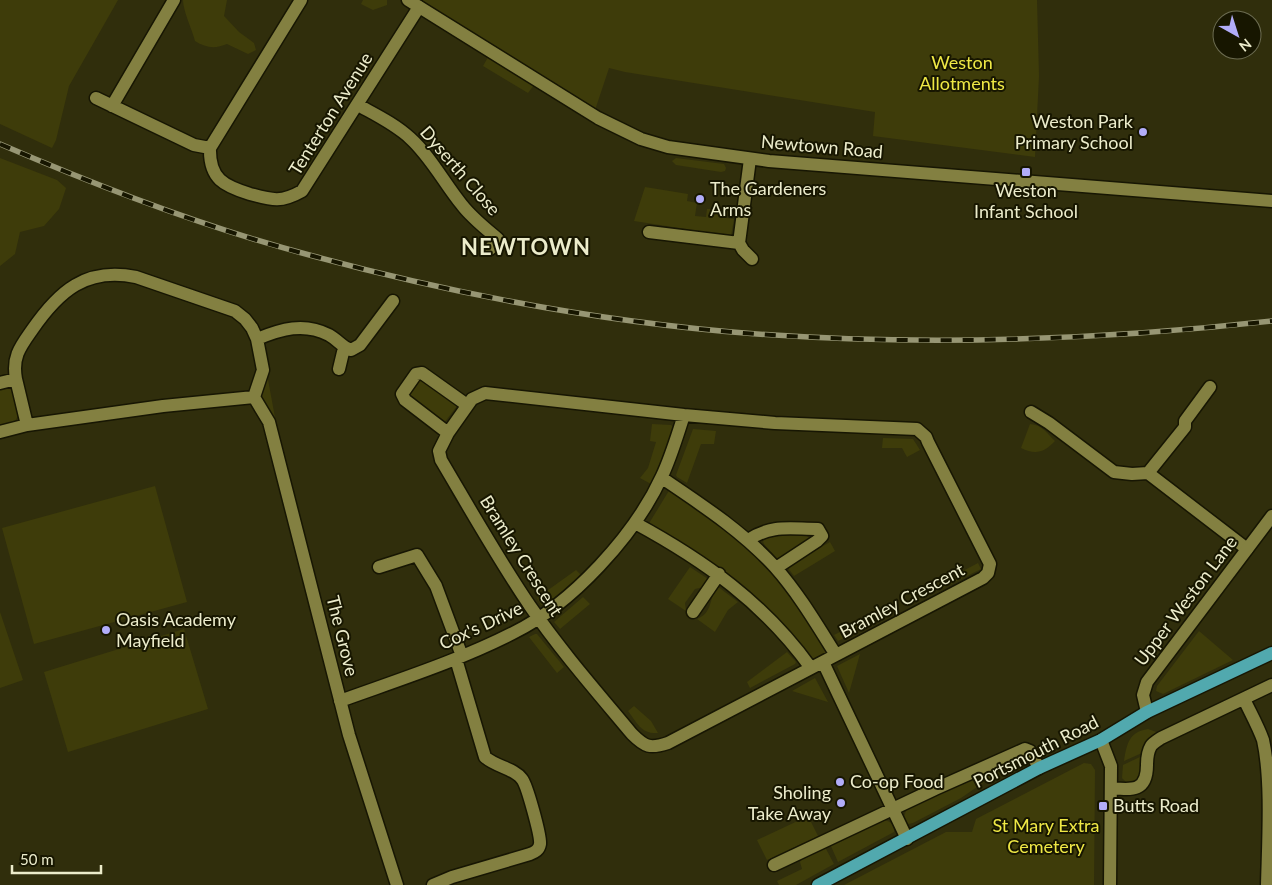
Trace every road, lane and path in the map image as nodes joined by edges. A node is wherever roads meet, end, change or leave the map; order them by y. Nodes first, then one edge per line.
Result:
1 (174, 0) edge
2 (301, 0) edge
3 (413, 3) edge
4 (96, 98) dead end
5 (358, 105) junction
6 (112, 106) junction
7 (210, 148) junction
8 (750, 159) junction
9 (1272, 202) edge
10 (649, 232) dead end
11 (740, 243) junction
12 (490, 249) dead end
13 (752, 259) dead end
14 (392, 301) dead end
15 (256, 339) junction
16 (344, 348) junction
17 (339, 369) dead end
18 (16, 378) junction
19 (0, 383) edge
20 (1210, 387) dead end
21 (254, 397) junction
22 (467, 405) junction
23 (1031, 412) dead end
24 (684, 416) junction
25 (27, 425) junction
26 (0, 432) edge
27 (448, 432) junction
28 (1148, 474) junction
29 (662, 478) junction
30 (1272, 516) edge
31 (635, 523) junction
32 (748, 540) junction
33 (1247, 549) junction
34 (378, 567) dead end
35 (776, 568) junction
36 (719, 574) junction
37 (693, 612) dead end
38 (539, 618) junction
39 (1272, 653) edge
40 (836, 655) junction
41 (459, 657) junction
42 (823, 662) junction
43 (811, 668) junction
44 (1272, 685) edge
45 (1244, 698) junction
46 (340, 701) junction
47 (1147, 712) junction
48 (1101, 740) junction
49 (1039, 768) junction
50 (1111, 788) junction
51 (893, 809) junction
52 (907, 839) junction
53 (774, 866) dead end
54 (397, 885) edge
55 (433, 885) edge
56 (818, 885) edge
57 (1110, 885) edge
58 (1267, 885) edge

1 - 6 street
2 - 7 street
3 - 5 street, Tenterton Avenue
3 - 8 street, Newtown Road
4 - 6 street
5 - 7 street, Tenterton Avenue
5 - 12 street, Dyserth Close
6 - 7 street
8 - 9 street, Newtown Road
8 - 11 street
10 - 11 street
11 - 13 street
14 - 16 street
15 - 16 street
15 - 18 street
15 - 21 street
16 - 17 street
18 - 19 street
18 - 25 street
20 - 28 street
21 - 25 street
21 - 46 street, The Grove
22 - 24 street, Bramley Crescent
22 - 27 street, Bramley Crescent
22 - 27 street
23 - 28 street
24 - 29 street, Cox's Drive
24 - 40 street, Bramley Crescent
25 - 26 street
27 - 38 street, Bramley Crescent
28 - 33 street
29 - 31 street, Cox's Drive
29 - 32 street
30 - 33 street, Upper Weston Lane
31 - 36 street
31 - 38 street, Cox's Drive
32 - 35 street
32 - 35 street
33 - 47 street, Upper Weston Lane
34 - 41 street
35 - 40 street
36 - 37 street
36 - 43 street
38 - 41 street, Cox's Drive
38 - 43 street, Bramley Crescent
39 - 47 main road, Portsmouth Road
40 - 42 street, Bramley Crescent
41 - 46 street, Cox's Drive
41 - 55 street
42 - 43 street, Bramley Crescent
42 - 51 street
44 - 45 street
45 - 50 street
45 - 58 street
46 - 54 street, The Grove
47 - 48 main road, Portsmouth Road
48 - 49 main road, Portsmouth Road
48 - 50 street
49 - 51 street
49 - 52 main road, Portsmouth Road
50 - 57 street
51 - 52 street
51 - 53 street
52 - 56 main road, Portsmouth Road

